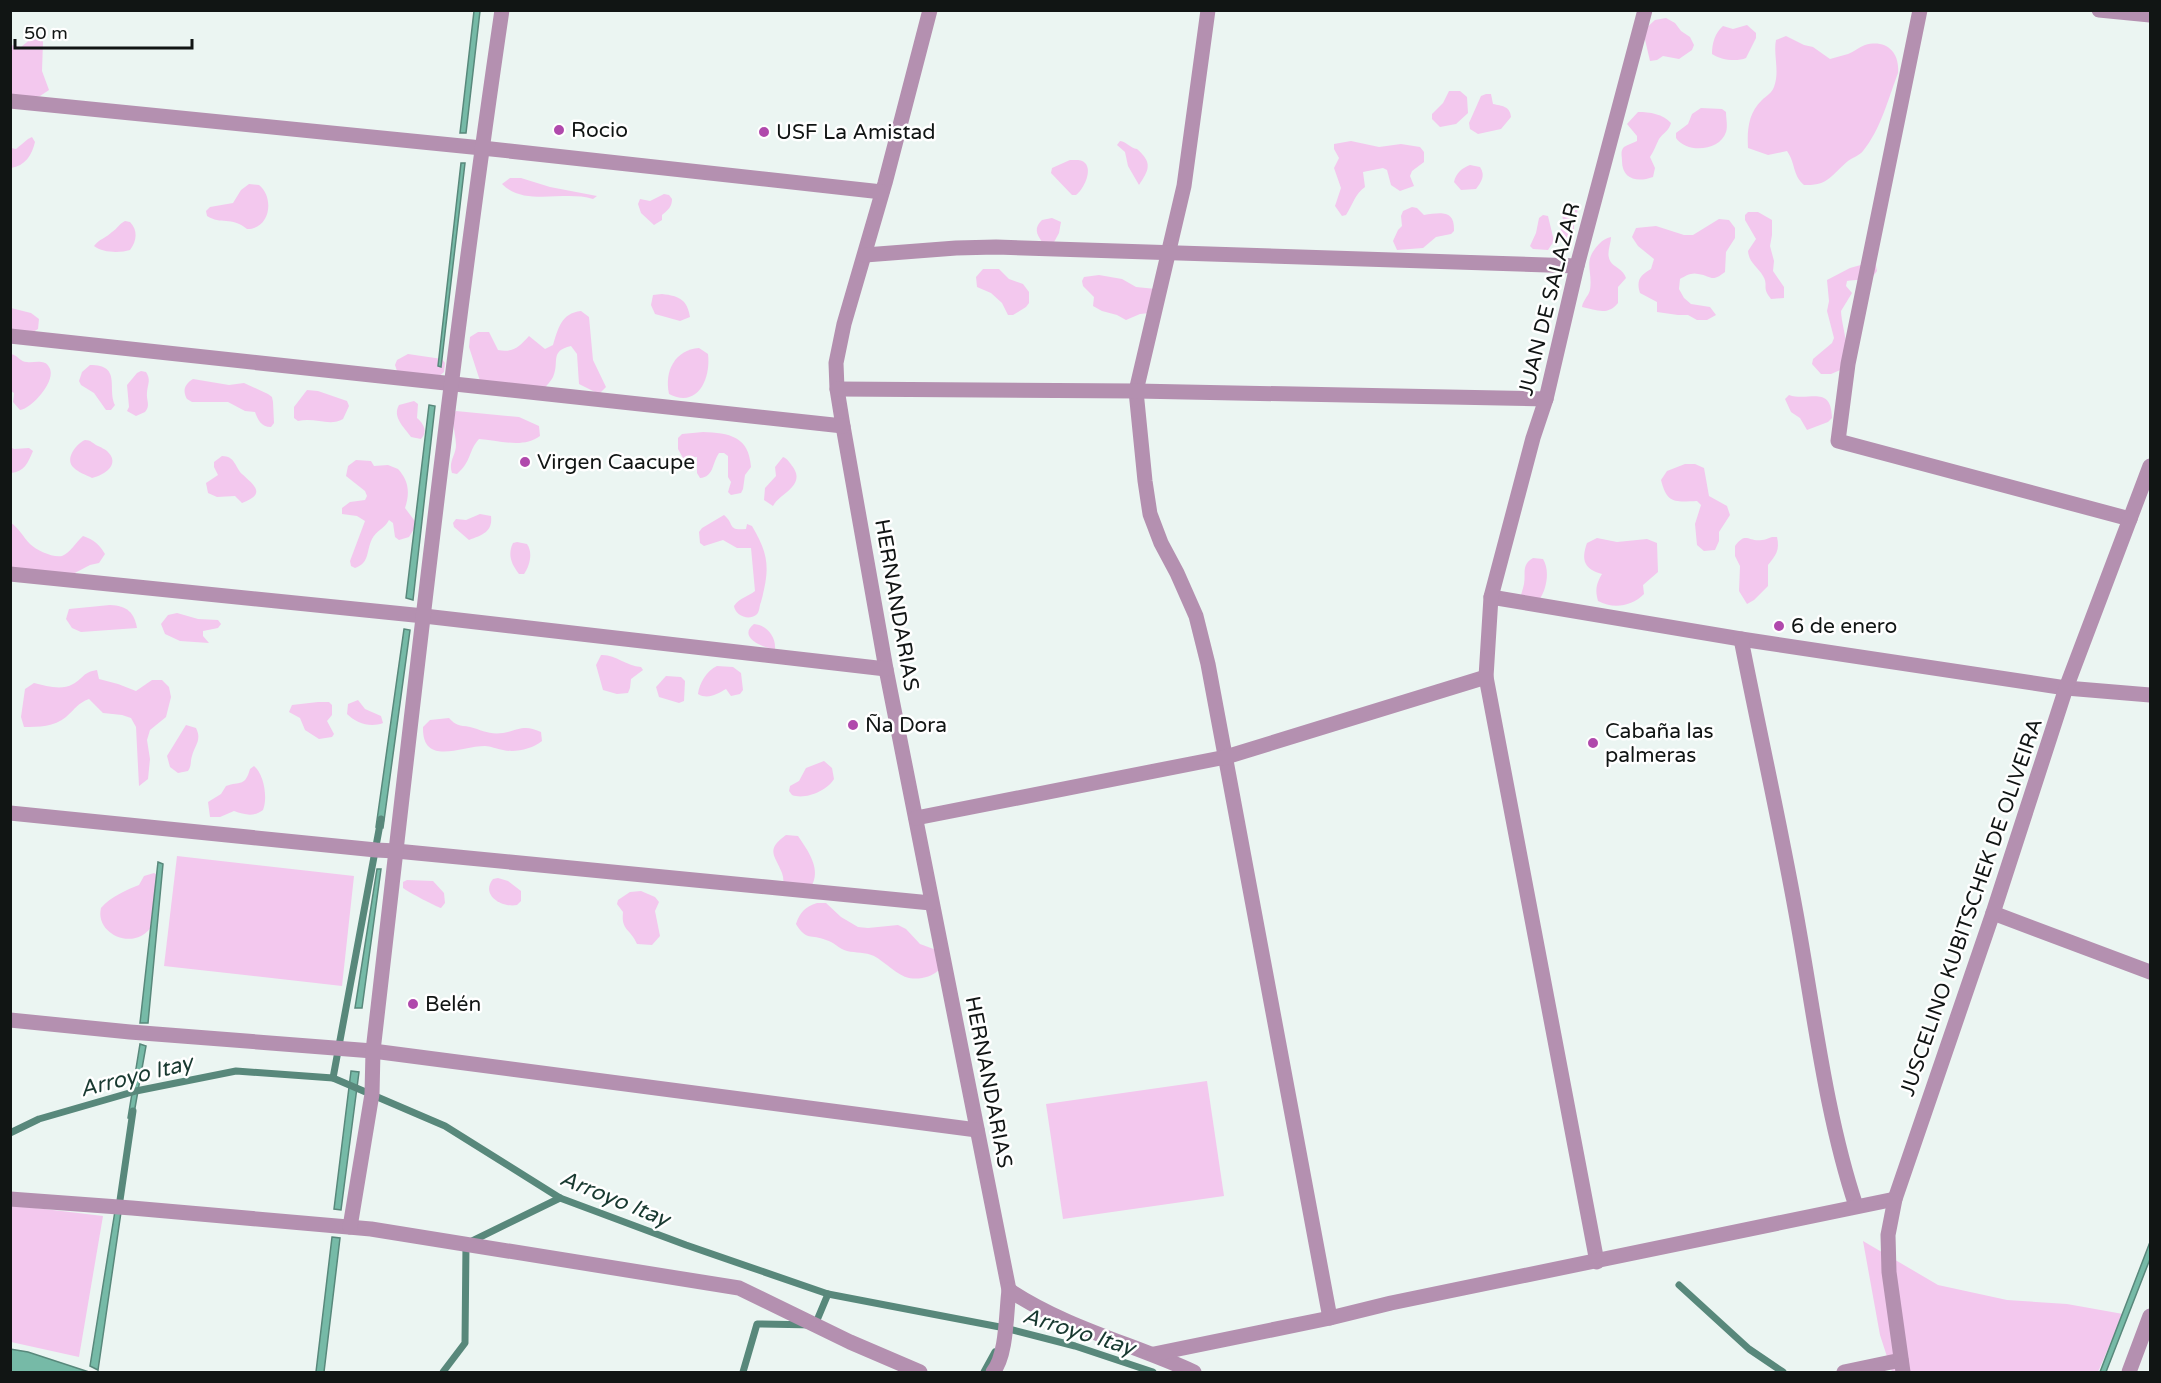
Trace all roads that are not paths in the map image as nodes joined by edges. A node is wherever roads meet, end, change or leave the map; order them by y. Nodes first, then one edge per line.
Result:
1 (502, 10) edge
2 (930, 10) edge
3 (1208, 10) edge
4 (1645, 10) edge
5 (1920, 10) edge
6 (2099, 10) edge
7 (2151, 15) edge
8 (10, 101) edge
9 (482, 148) junction
10 (882, 192) junction
11 (1168, 252) junction
12 (865, 255) junction
13 (1577, 266) junction
14 (10, 336) edge
15 (453, 382) junction
16 (837, 389) junction
17 (1136, 391) junction
18 (1546, 399) junction
19 (843, 426) junction
20 (2151, 466) edge
21 (2130, 519) junction
22 (10, 574) edge
23 (1491, 597) junction
24 (424, 616) junction
25 (1741, 639) junction
26 (886, 669) junction
27 (1486, 677) junction
28 (2066, 688) junction
29 (2151, 695) edge
30 (1226, 757) junction
31 (10, 813) edge
32 (916, 818) junction
33 (396, 851) junction
34 (931, 903) junction
35 (1992, 913) junction
36 (2151, 972) edge
37 (10, 1020) edge
38 (373, 1051) junction
39 (977, 1130) junction
40 (10, 1199) edge
41 (1894, 1199) junction
42 (1856, 1206) junction
43 (350, 1227) junction
44 (1597, 1262) junction
45 (1009, 1290) junction
46 (2151, 1316) edge
47 (1330, 1318) junction
48 (1154, 1354) junction
49 (1902, 1366) edge
50 (920, 1372) edge
51 (993, 1372) edge
52 (1194, 1372) edge
53 (1844, 1372) edge
54 (2128, 1372) edge

1 - 9 street
2 - 10 street, HERNANDARIAS
3 - 11 street
4 - 13 street, JUAN DE SALAZAR
5 - 21 street
6 - 7 street
8 - 9 street
9 - 10 street
9 - 15 street
10 - 12 street, HERNANDARIAS
11 - 12 street
11 - 13 street
11 - 17 street
12 - 16 street, HERNANDARIAS
13 - 18 street, JUAN DE SALAZAR
14 - 15 street
15 - 19 street
15 - 24 street
16 - 17 street
16 - 19 street, HERNANDARIAS
17 - 18 street
17 - 30 street
18 - 23 street, JUAN DE SALAZAR
19 - 26 street, HERNANDARIAS
20 - 21 street, JUSCELINO KUBITSCHEK DE OLIVEIRA
21 - 28 street, JUSCELINO KUBITSCHEK DE OLIVEIRA
22 - 24 street
23 - 25 street
23 - 27 street, JUAN DE SALAZAR
24 - 26 street
24 - 33 street
25 - 28 street
25 - 42 street
26 - 32 street, HERNANDARIAS
27 - 30 street
27 - 44 street, JUAN DE SALAZAR
28 - 29 street
28 - 35 street, JUSCELINO KUBITSCHEK DE OLIVEIRA
30 - 32 street
30 - 47 street
31 - 33 street
32 - 34 street, HERNANDARIAS
33 - 34 street
33 - 38 street
34 - 39 street, HERNANDARIAS
35 - 36 street
35 - 41 street, JUSCELINO KUBITSCHEK DE OLIVEIRA
37 - 38 street
38 - 39 street
38 - 43 street
39 - 45 street, HERNANDARIAS
40 - 43 street
41 - 42 street
41 - 49 street, JUSCELINO KUBITSCHEK DE OLIVEIRA
42 - 44 street
43 - 50 street
44 - 47 street
45 - 48 street
45 - 51 street, HERNANDARIAS
46 - 54 street
47 - 48 street
48 - 52 street
49 - 53 street

